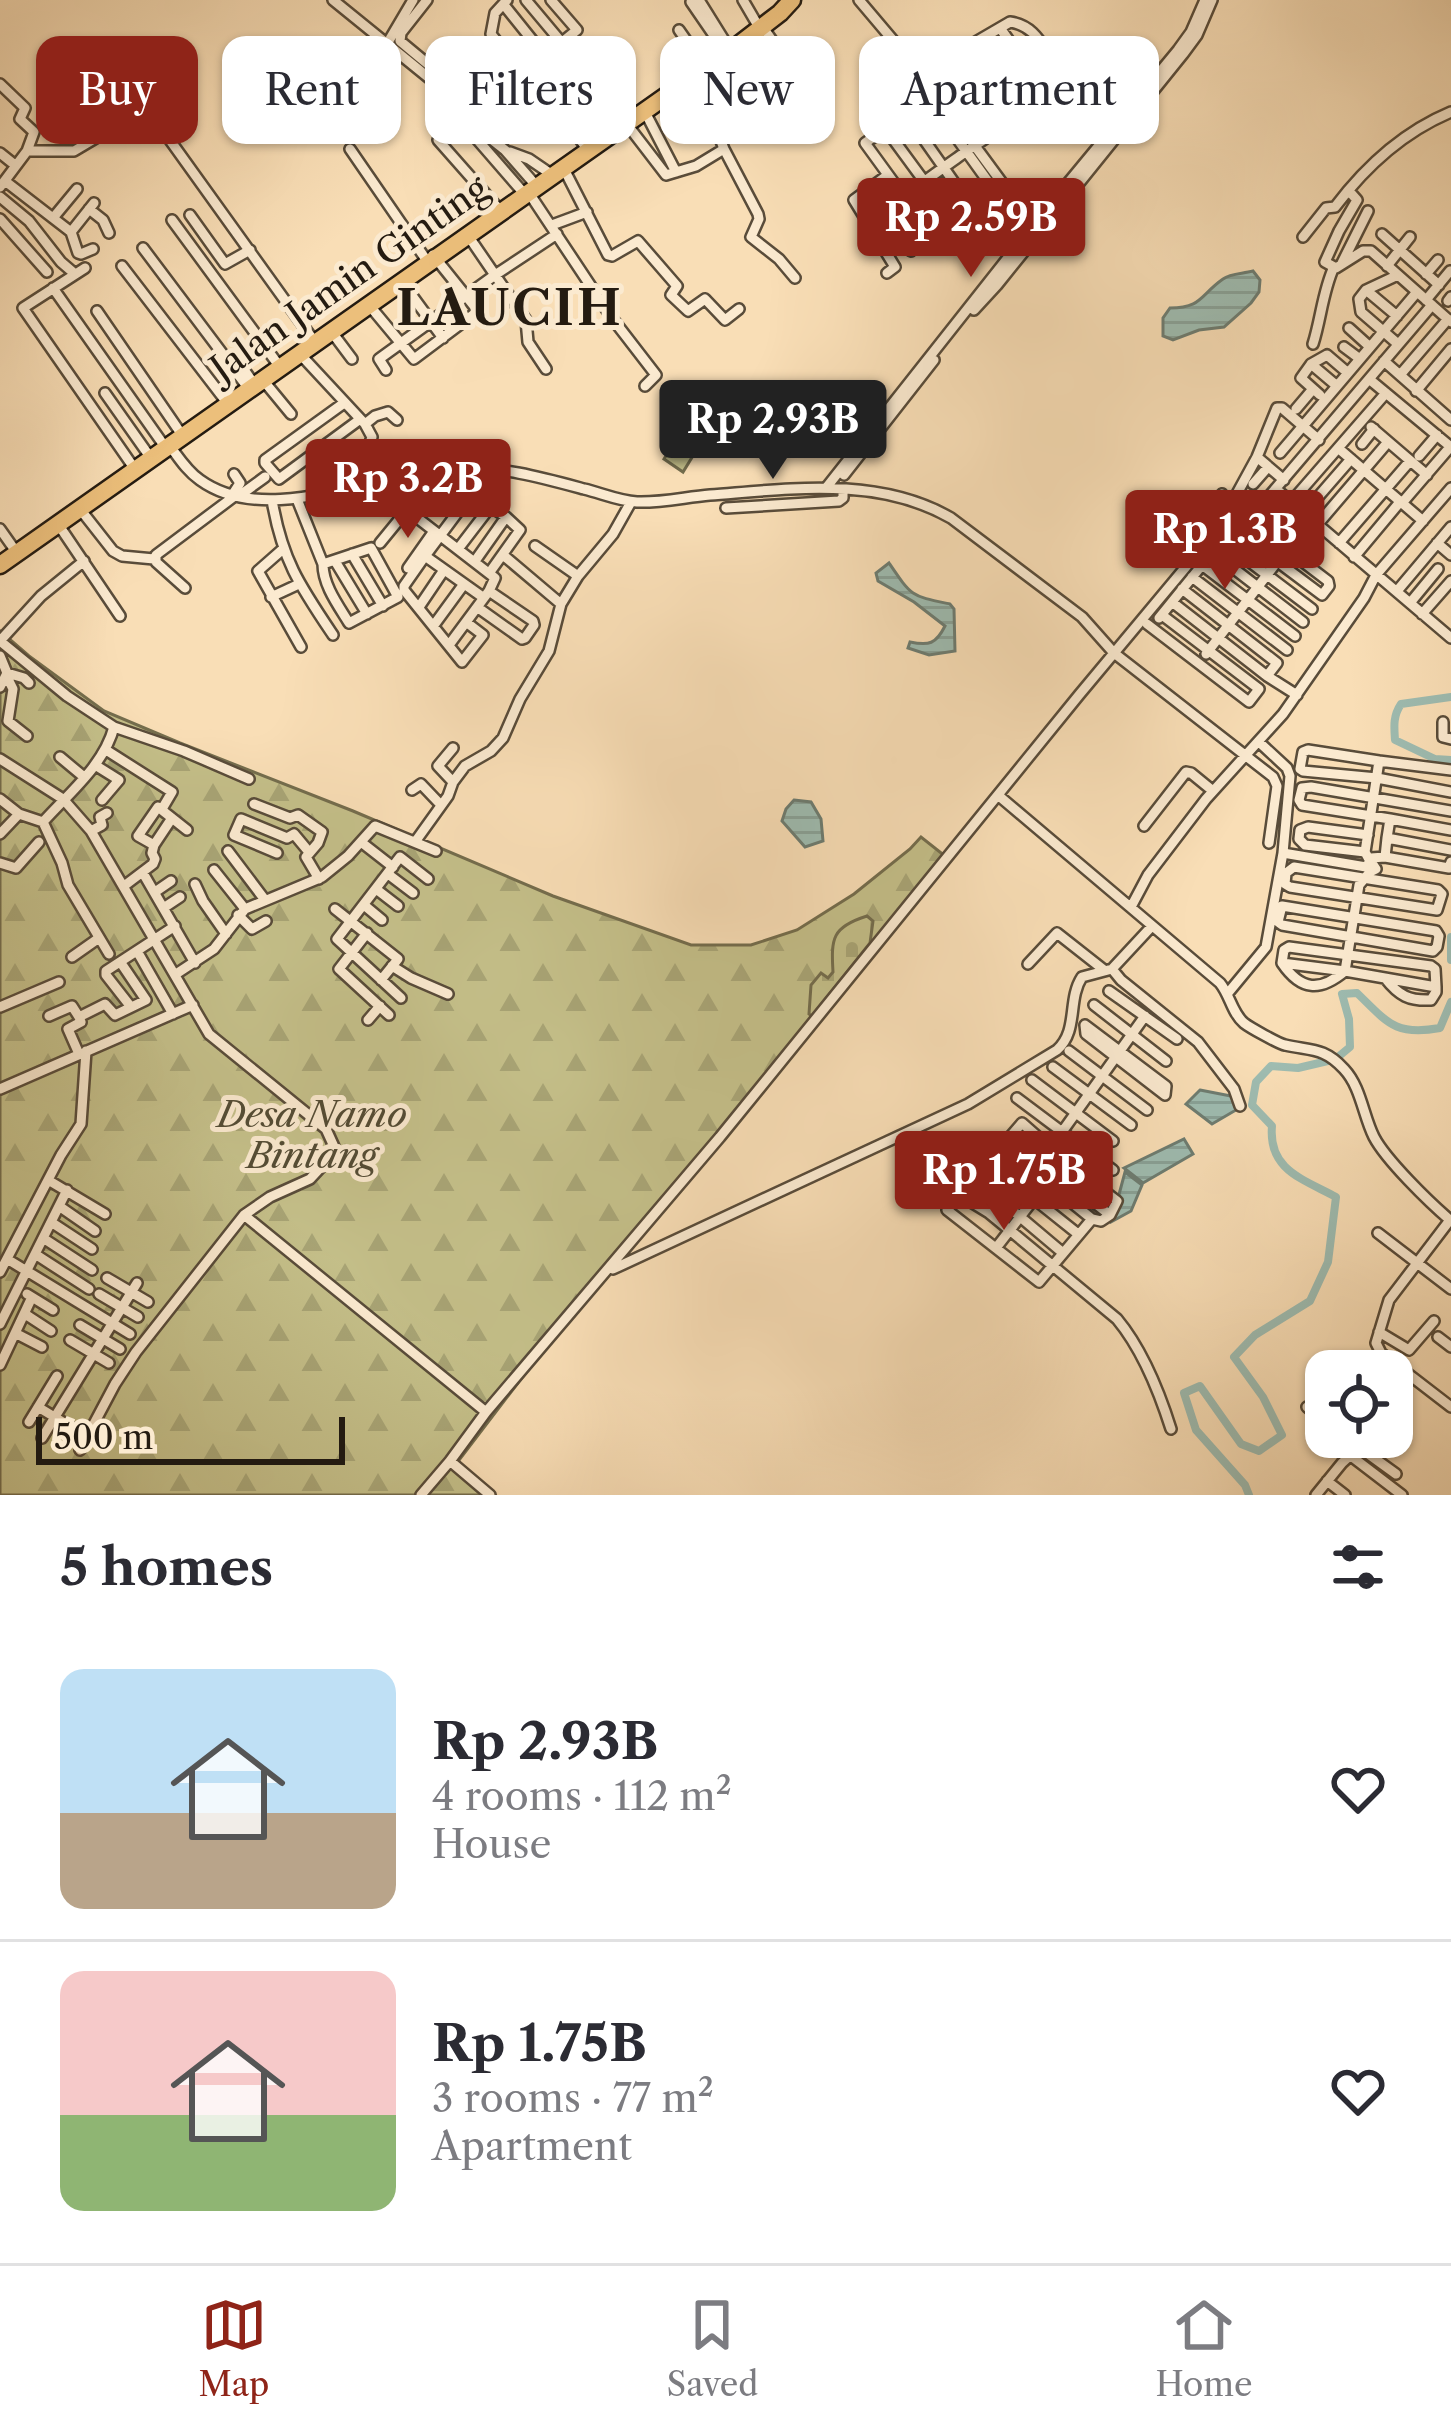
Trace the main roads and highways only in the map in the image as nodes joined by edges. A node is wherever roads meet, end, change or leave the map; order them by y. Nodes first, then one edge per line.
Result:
1 (789, 0) edge
2 (744, 36) edge
3 (660, 95) edge
4 (660, 99) edge
5 (539, 181) junction
6 (430, 257) junction
7 (254, 382) junction
8 (161, 448) junction
9 (8, 556) edge

1 - 2 highway, Jalan Jamin Ginting
3 - 5 highway, Jalan Jamin Ginting
4 - 5 highway, Jalan Jamin Ginting
5 - 6 highway, Jalan Jamin Ginting
5 - 6 highway, Jalan Jamin Ginting
6 - 7 highway, Jalan Jamin Ginting
6 - 7 highway, Jalan Jamin Ginting
7 - 8 highway, Jalan Jamin Ginting
7 - 8 highway, Jalan Jamin Ginting
8 - 9 highway, Jalan Jamin Ginting
8 - 9 highway, Jalan Jamin Ginting

